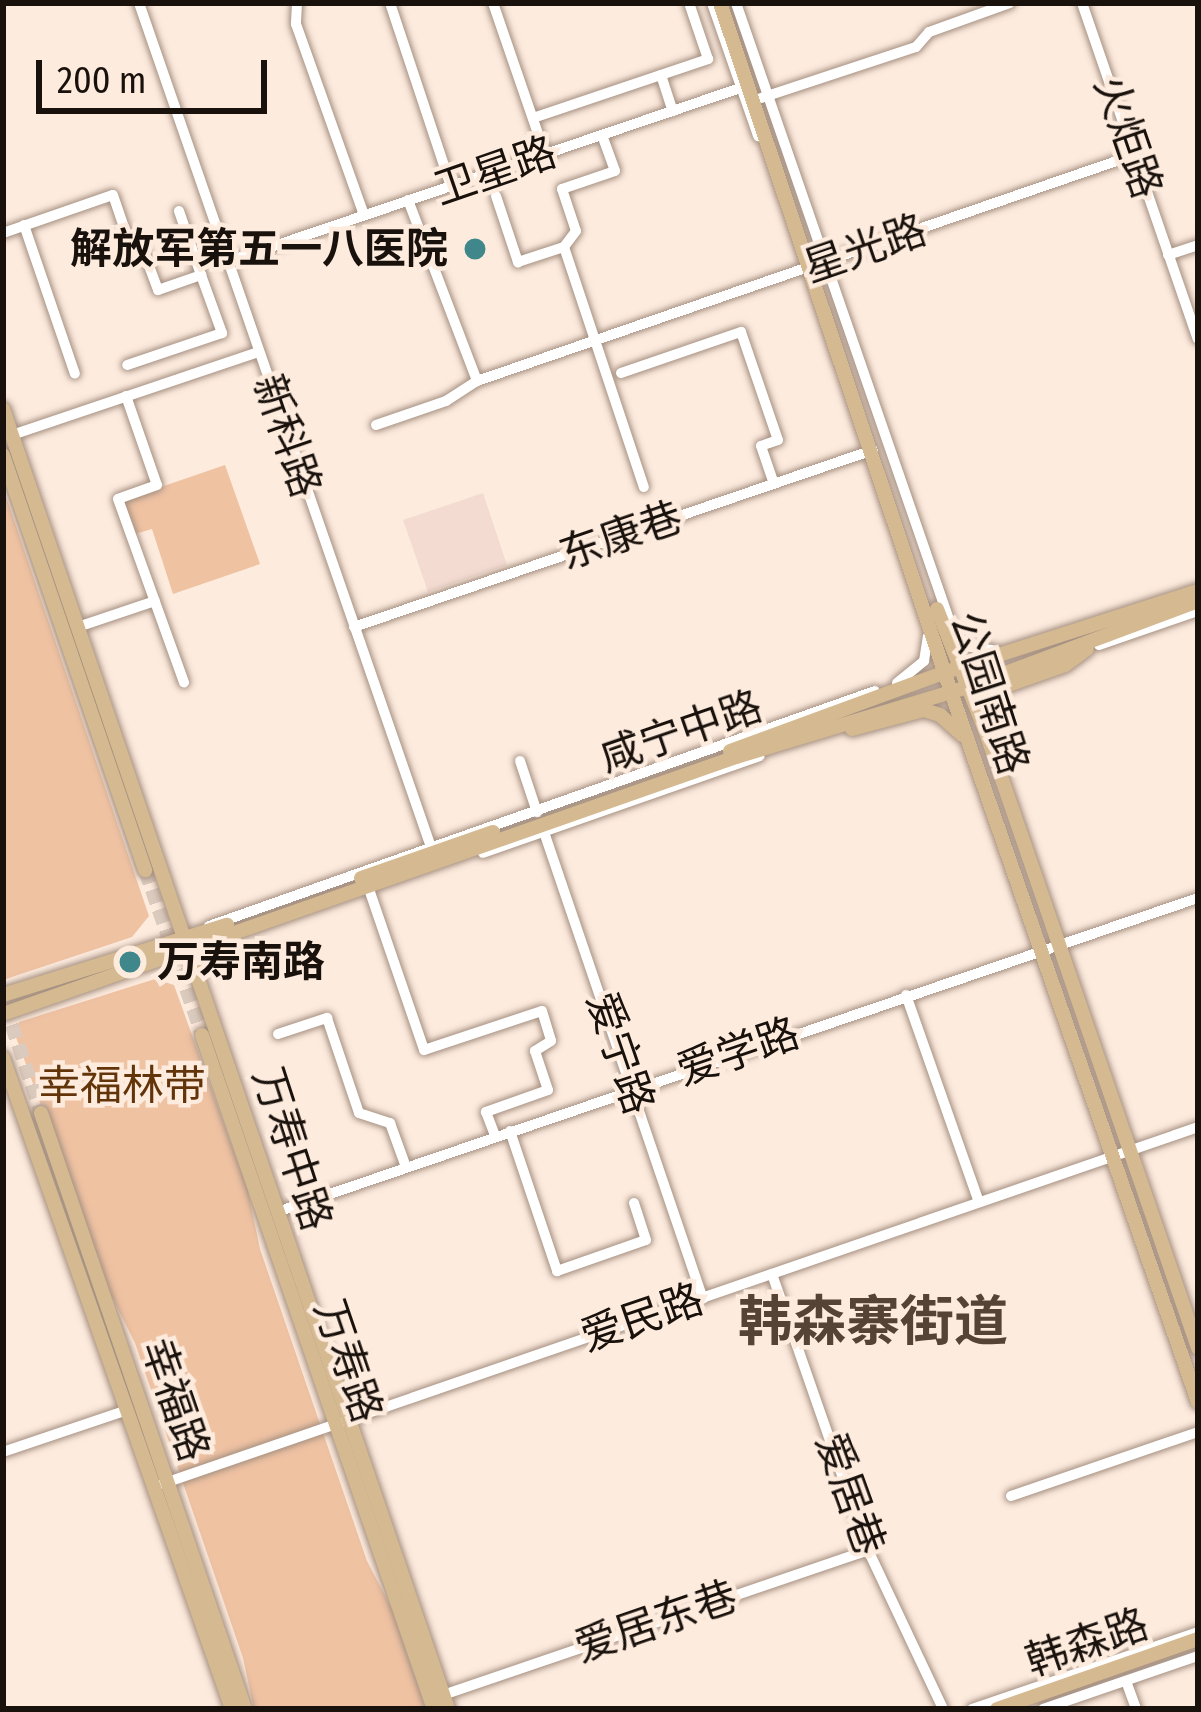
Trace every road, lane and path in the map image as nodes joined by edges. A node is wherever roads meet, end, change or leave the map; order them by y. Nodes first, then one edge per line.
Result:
1 (139, 3) edge
2 (297, 3) edge
3 (389, 3) edge
4 (494, 3) edge
5 (689, 3) edge
6 (724, 3) edge
7 (1010, 3) edge
8 (1082, 3) edge
9 (661, 75) junction
10 (756, 89) junction
11 (673, 111) junction
12 (533, 118) junction
13 (602, 135) junction
14 (545, 154) junction
15 (1134, 155) junction
16 (451, 186) junction
17 (496, 196) dead end
18 (408, 200) junction
19 (179, 212) dead end
20 (364, 215) junction
21 (24, 225) junction
22 (3, 233) edge
23 (1198, 245) edge
24 (564, 247) junction
25 (1168, 255) junction
26 (227, 262) junction
27 (815, 267) junction
28 (201, 275) junction
29 (1198, 339) edge
30 (595, 340) junction
31 (258, 352) junction
32 (127, 365) dead end
33 (621, 373) dead end
34 (76, 374) dead end
35 (478, 381) junction
36 (127, 396) junction
37 (3, 409) edge
38 (376, 425) dead end
39 (12, 435) junction
40 (877, 449) junction
41 (3, 455) edge
42 (774, 484) junction
43 (644, 488) dead end
44 (22, 511) junction
45 (1198, 587) edge
46 (67, 595) junction
47 (154, 601) junction
48 (1198, 601) edge
49 (1198, 611) edge
50 (79, 627) junction
51 (354, 627) junction
52 (1030, 646) junction
53 (1096, 646) junction
54 (1067, 651) junction
55 (954, 671) junction
56 (184, 682) dead end
57 (905, 684) junction
58 (968, 686) junction
59 (950, 688) junction
60 (985, 730) junction
61 (829, 731) junction
62 (972, 750) junction
63 (520, 760) dead end
64 (540, 821) junction
65 (434, 857) junction
66 (145, 870) tunnel mouth
67 (370, 892) junction
68 (1198, 898) edge
69 (191, 939) junction
70 (1058, 945) junction
71 (1040, 948) junction
72 (3, 995) edge
73 (906, 995) junction
74 (3, 1014) edge
75 (278, 1034) dead end
76 (202, 1035) tunnel mouth
77 (3, 1058) edge
78 (633, 1089) junction
79 (41, 1113) tunnel mouth
80 (1198, 1127) edge
81 (510, 1131) junction
82 (495, 1136) junction
83 (1121, 1154) junction
84 (406, 1167) junction
85 (979, 1202) junction
86 (634, 1203) dead end
87 (280, 1211) junction
88 (772, 1274) junction
89 (703, 1298) junction
90 (318, 1332) junction
91 (1198, 1348) edge
92 (326, 1400) junction
93 (1198, 1402) edge
94 (127, 1410) junction
95 (342, 1422) junction
96 (1198, 1432) edge
97 (3, 1452) edge
98 (161, 1484) junction
99 (1011, 1496) dead end
100 (868, 1550) junction
101 (1198, 1644) edge
102 (1126, 1681) junction
103 (446, 1702) edge
104 (232, 1709) edge
105 (245, 1709) edge
106 (434, 1709) edge
107 (943, 1709) edge
108 (972, 1709) edge
109 (997, 1709) edge
110 (1021, 1709) edge
111 (1043, 1709) edge
112 (1136, 1709) edge

1 - 26 street, 新科路
2 - 20 street
3 - 16 street
4 - 12 street
5 - 9 street
6 - 10 main road, 公园南路
7 - 10 street, 卫星路
8 - 15 street, 火炬路
9 - 11 street
9 - 12 street
10 - 11 street, 卫星路
10 - 27 main road, 公园南路
11 - 13 street, 卫星路
12 - 14 street
13 - 14 street, 卫星路
13 - 24 street
14 - 16 street, 卫星路
15 - 25 street, 火炬路
15 - 27 street, 星光路
16 - 18 street, 卫星路
17 - 24 street
18 - 20 street, 卫星路
18 - 35 street
19 - 28 street
20 - 26 street, 卫星路
21 - 22 street
21 - 28 street
21 - 34 street
23 - 25 street
24 - 30 street
25 - 29 street, 火炬路
26 - 31 street, 新科路
27 - 30 street, 星光路
27 - 40 main road, 公园南路
28 - 32 street
30 - 35 street, 星光路
30 - 43 street
31 - 36 street
31 - 51 street, 新科路
33 - 42 street
35 - 38 street, 星光路
36 - 39 street
36 - 47 street
37 - 39 main road
39 - 46 main road
40 - 42 street, 东康巷
40 - 52 street
40 - 55 main road, 公园南路
40 - 57 street
41 - 44 main road
42 - 51 street, 东康巷
44 - 46 main road
44 - 66 main road
45 - 52 main road, 咸宁中路
46 - 50 main road
47 - 50 street
47 - 56 street
48 - 54 main road, 咸宁中路
49 - 53 street
50 - 69 main road
51 - 65 street, 新科路
52 - 55 main road, 咸宁中路
53 - 54 street
53 - 60 main road
54 - 58 main road, 咸宁中路
55 - 57 main road, 咸宁中路
55 - 58 main road, 公园南路
55 - 59 main road, 公园南路
57 - 64 main road, 咸宁中路
58 - 59 main road, 咸宁中路
58 - 60 main road, 公园南路
59 - 61 main road, 咸宁中路
59 - 62 main road, 公园南路
60 - 70 main road, 公园南路
61 - 62 main road
61 - 64 main road, 咸宁中路
62 - 71 main road, 公园南路
63 - 64 street, 爱宁路
64 - 65 main road, 咸宁中路
64 - 78 street, 爱宁路
65 - 67 street
65 - 69 main road, 咸宁中路
67 - 69 street
67 - 82 street
68 - 70 street, 爱学路
69 - 72 main road
69 - 74 main road
69 - 87 main road, 万寿中路
70 - 71 street, 爱学路
70 - 83 main road, 公园南路
71 - 73 street, 爱学路
71 - 83 main road, 公园南路
73 - 78 street, 爱学路
73 - 85 street
75 - 84 street
76 - 92 main road, 万寿路
77 - 94 main road
78 - 81 street, 爱学路
78 - 89 street, 爱宁路
79 - 98 main road, 幸福路
80 - 83 street, 爱民路
81 - 82 street, 爱学路
81 - 86 street
82 - 84 street, 爱学路
83 - 85 street, 爱民路
83 - 91 main road, 公园南路
83 - 93 main road, 公园南路
84 - 87 street, 爱学路
85 - 88 street, 爱民路
87 - 90 main road, 万寿中路
88 - 89 street, 爱民路
88 - 100 street, 爱居巷
89 - 95 street, 爱民路
90 - 92 main road
90 - 95 main road, 万寿中路
92 - 95 main road, 万寿路
94 - 97 street
94 - 98 main road
95 - 98 street, 爱民路
95 - 103 main road, 万寿中路
95 - 106 main road, 万寿路
96 - 99 street
98 - 104 main road
98 - 105 main road, 幸福路
100 - 103 street, 爱居东巷
100 - 107 street, 爱居巷
101 - 102 street
101 - 108 street
101 - 109 main road, 韩森路
101 - 110 main road, 韩森路
102 - 111 street
102 - 112 street

